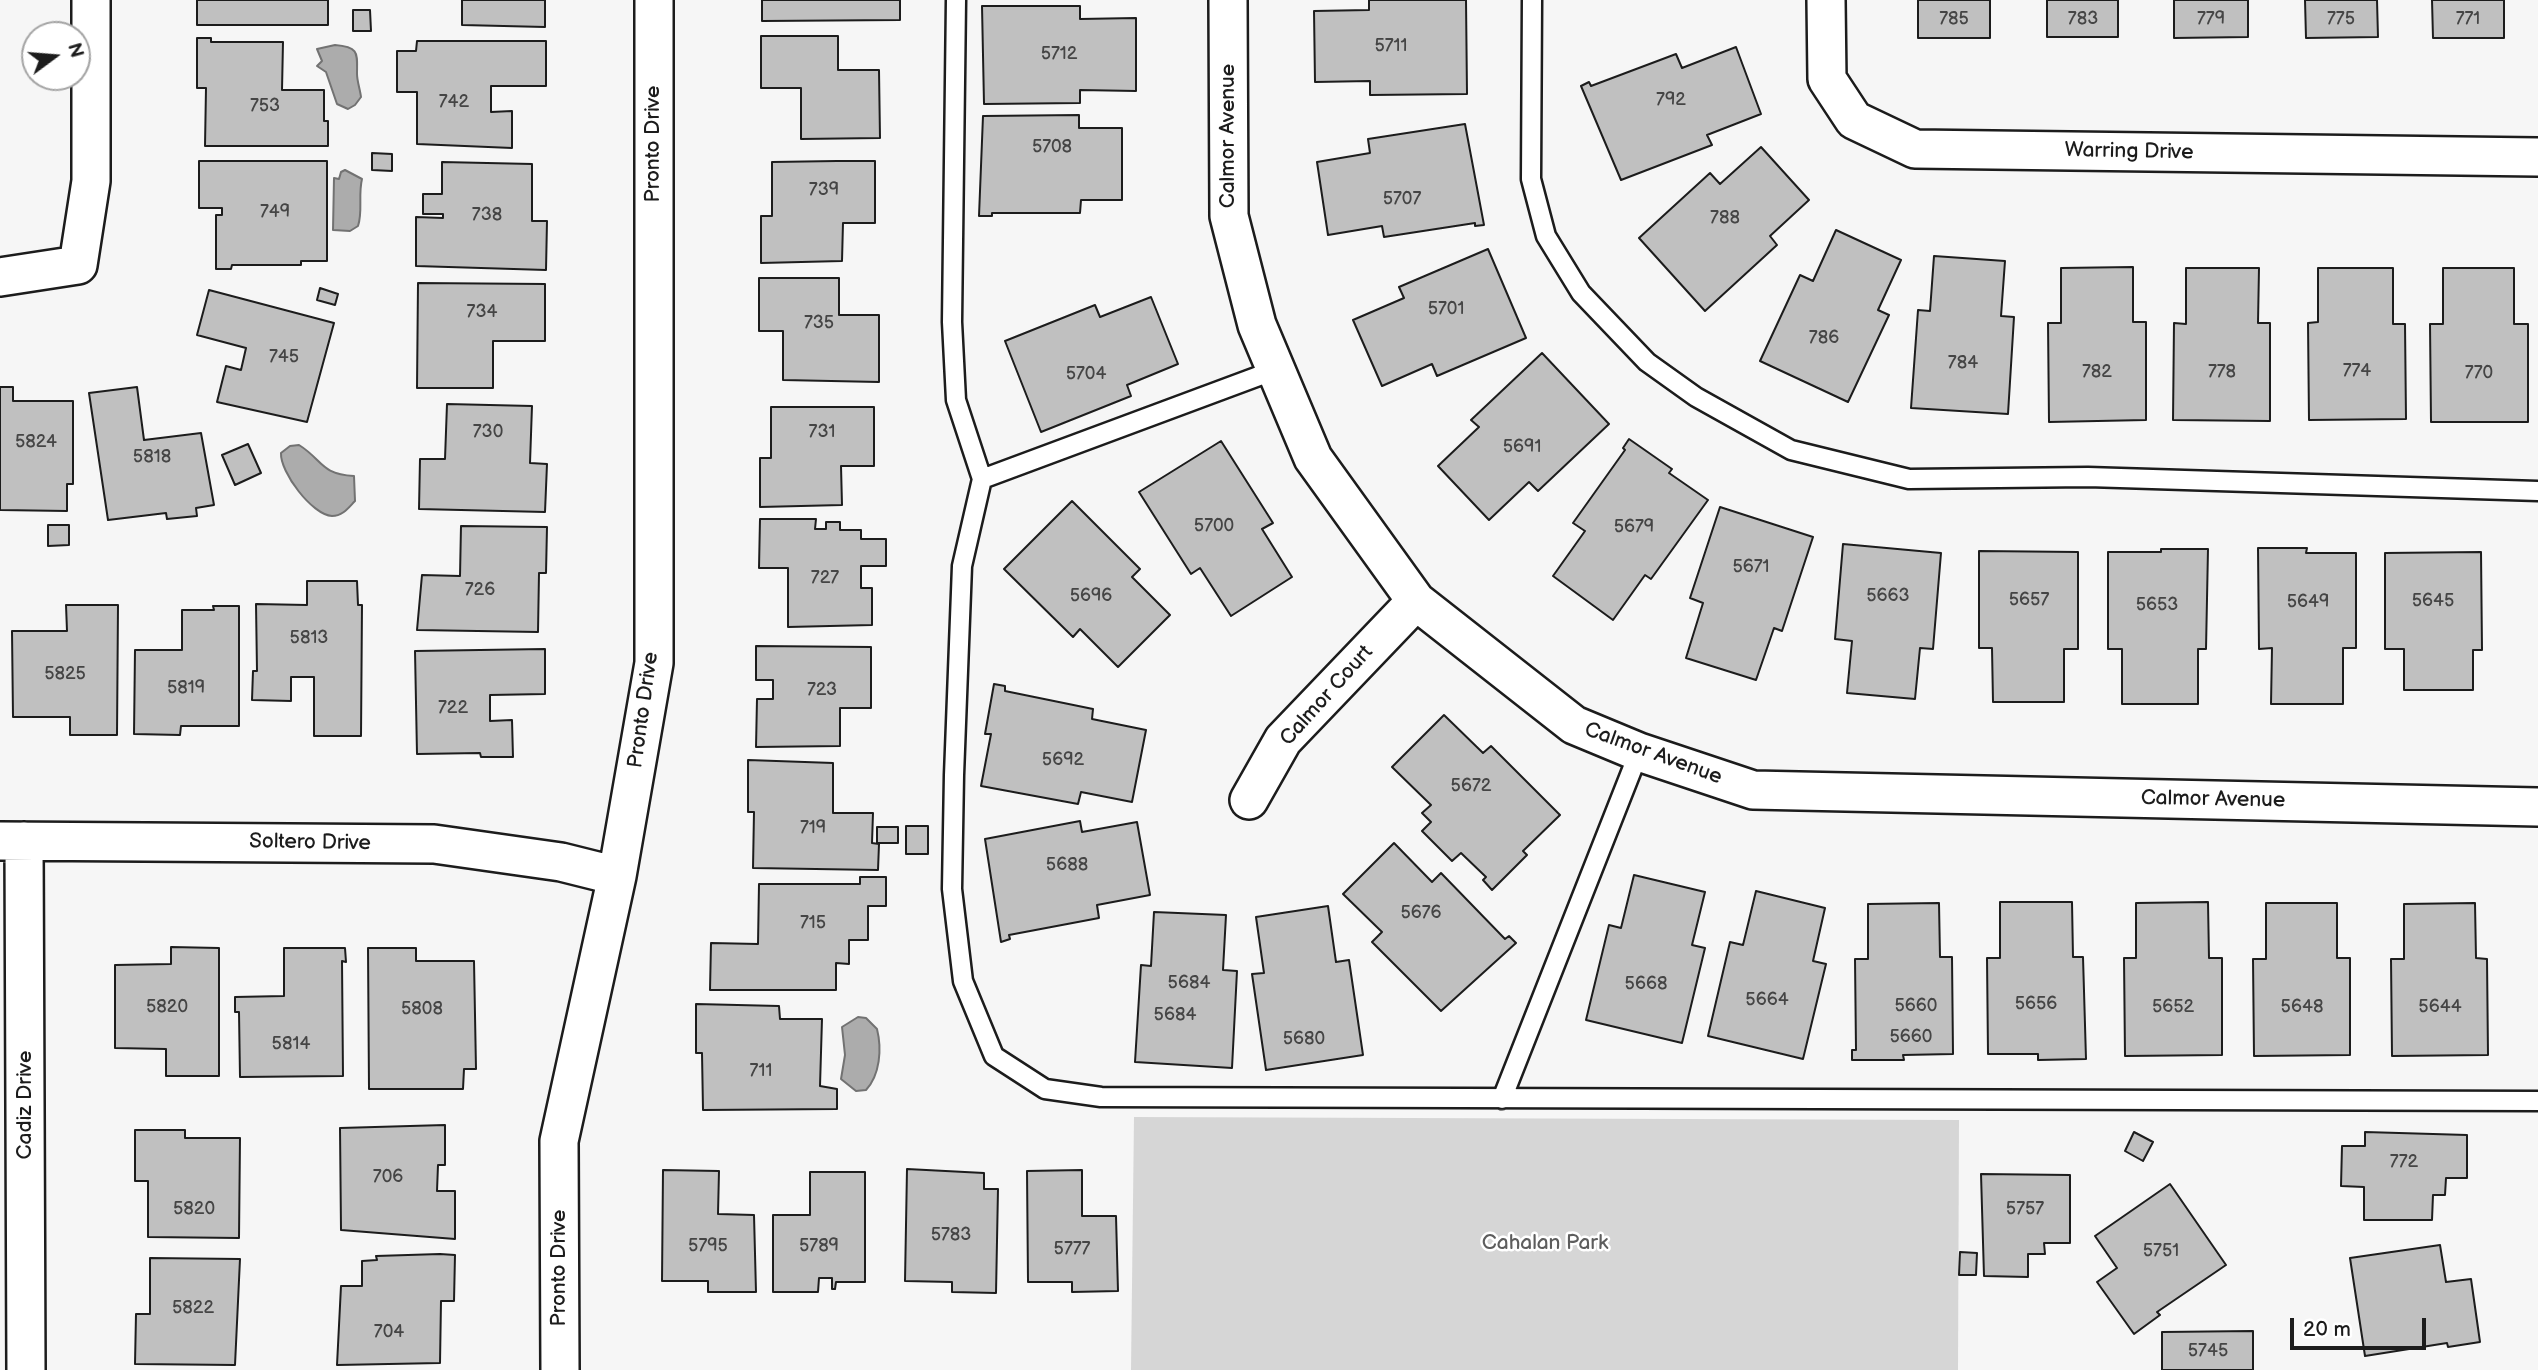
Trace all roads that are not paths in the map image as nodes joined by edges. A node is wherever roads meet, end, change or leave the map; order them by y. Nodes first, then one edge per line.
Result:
1 (91, 0) edge
2 (654, 0) edge
3 (956, 0) edge
4 (1228, 0) edge
5 (1532, 0) edge
6 (1826, 0) edge
7 (2538, 157) edge
8 (0, 276) edge
9 (1275, 370) junction
10 (982, 479) junction
11 (2538, 491) edge
12 (1416, 601) junction
13 (1639, 752) junction
14 (1249, 800) dead end
15 (2538, 807) edge
16 (12, 841) edge
17 (617, 876) junction
18 (1502, 1098) junction
19 (2538, 1101) edge
20 (26, 1370) edge
21 (560, 1370) edge

1 - 8 street
2 - 17 street, Pronto Drive
3 - 10 lane
4 - 9 street, Calmor Avenue
5 - 11 lane
6 - 7 street, Warring Drive
9 - 10 lane
9 - 12 street, Calmor Avenue
10 - 18 lane
12 - 13 street, Calmor Avenue
12 - 14 street, Calmor Court
13 - 15 street, Calmor Avenue
13 - 18 lane
16 - 17 street, Soltero Drive
16 - 20 street, Cadiz Drive
17 - 21 street, Pronto Drive
18 - 19 lane

